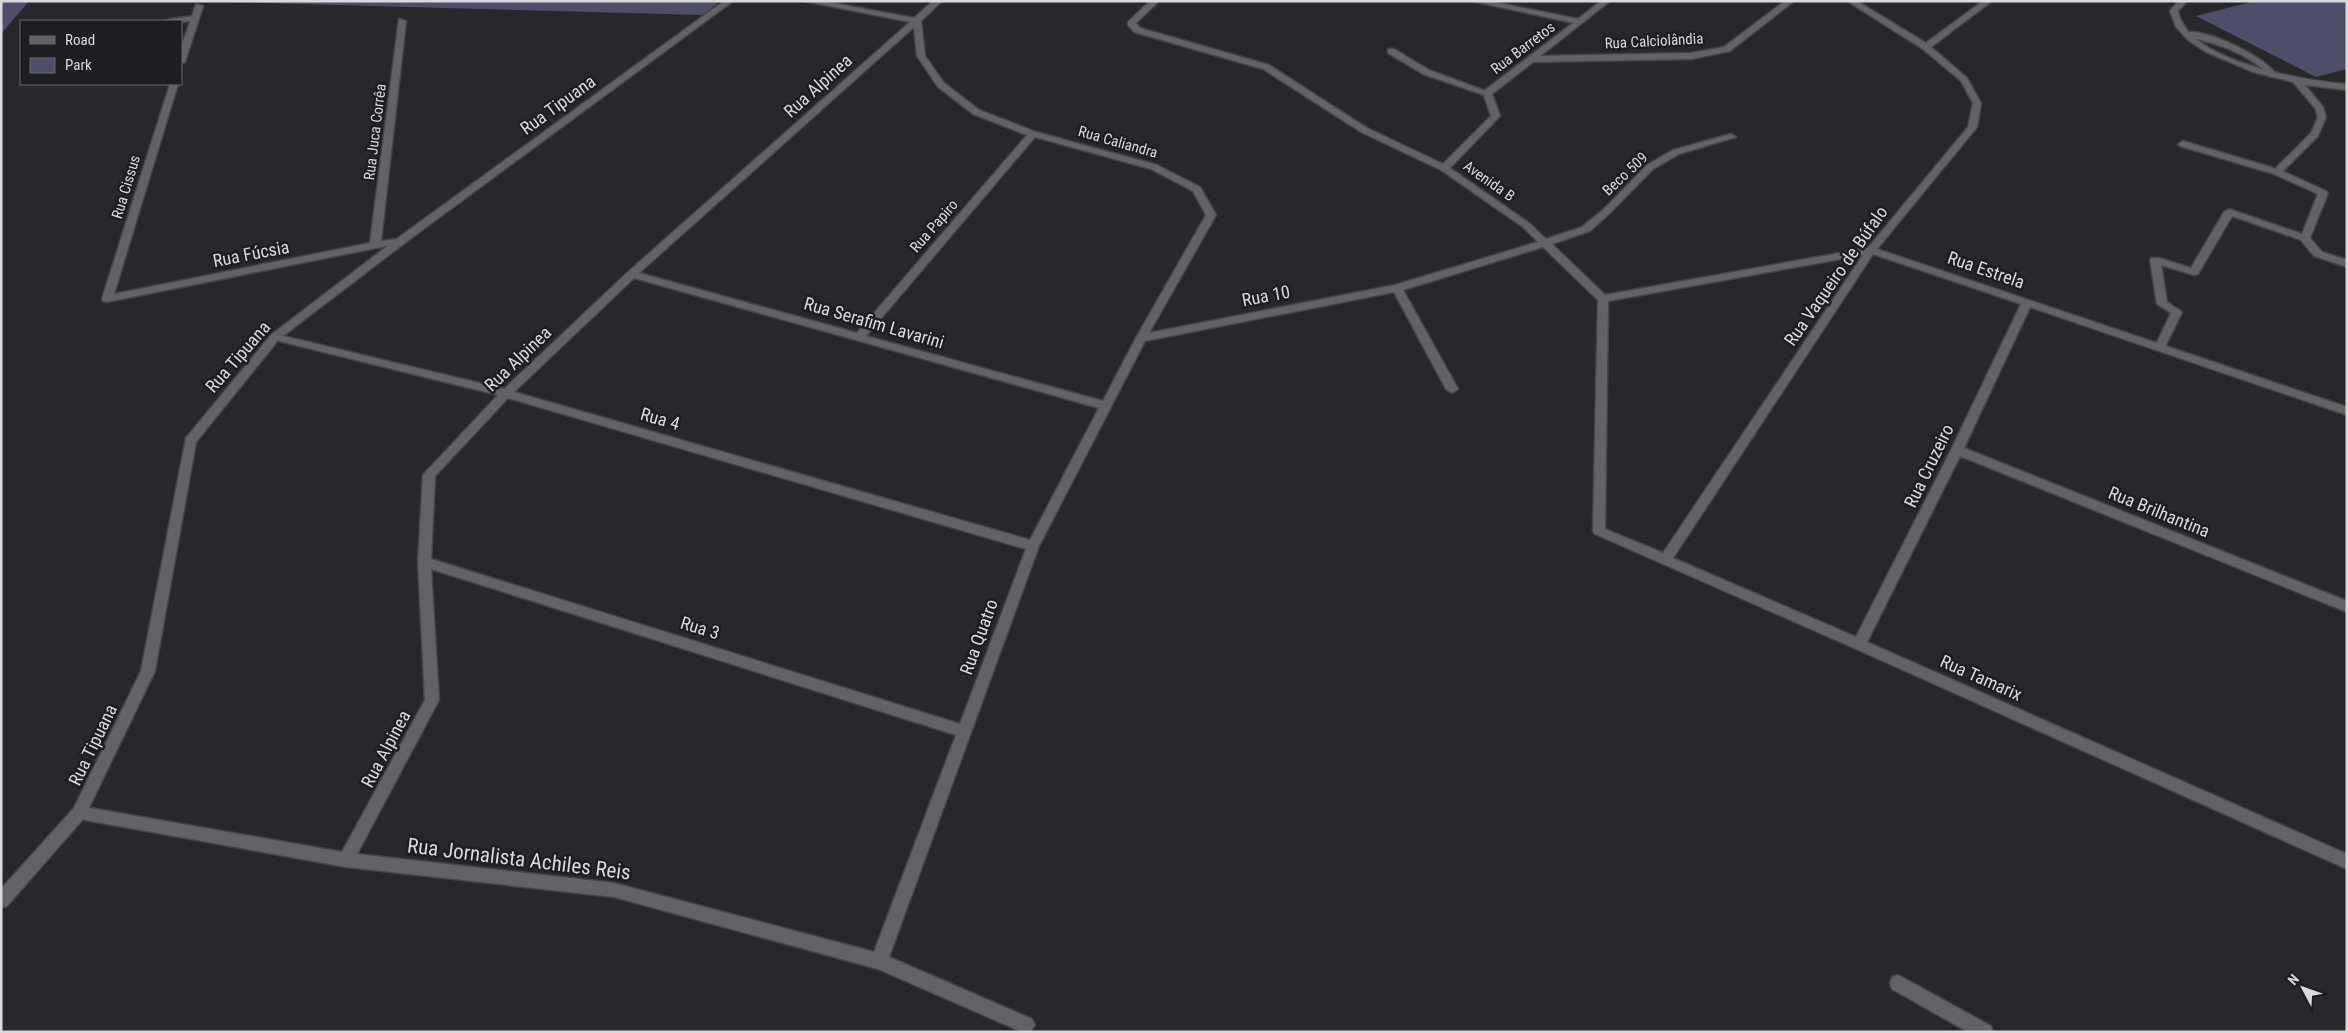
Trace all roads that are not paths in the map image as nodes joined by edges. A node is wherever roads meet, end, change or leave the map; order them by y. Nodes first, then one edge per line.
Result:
1 (729, 1) edge
2 (808, 1) edge
3 (938, 1) edge
4 (1156, 1) edge
5 (1476, 1) edge
6 (1606, 1) edge
7 (1790, 1) edge
8 (1851, 1) edge
9 (1988, 1) edge
10 (2183, 1) edge
11 (199, 6) dead end
12 (195, 18) junction
13 (178, 20) edge
14 (402, 21) dead end
15 (917, 21) junction
16 (1580, 22) junction
17 (1926, 48) junction
18 (1391, 51) dead end
19 (182, 59) edge
20 (1532, 59) junction
21 (2297, 81) junction
22 (174, 85) edge
23 (2347, 87) edge
24 (1487, 93) junction
25 (1033, 134) junction
26 (1731, 137) dead end
27 (2183, 144) dead end
28 (1444, 168) junction
29 (2277, 172) junction
30 (2305, 238) junction
31 (402, 240) junction
32 (1545, 243) junction
33 (375, 246) junction
34 (1872, 250) junction
35 (2347, 264) edge
36 (632, 274) junction
37 (1397, 288) junction
38 (107, 299) joint
39 (1604, 299) junction
40 (2027, 303) junction
41 (275, 337) junction
42 (859, 337) junction
43 (1141, 338) junction
44 (2160, 347) junction
45 (1452, 389) dead end
46 (506, 393) junction
47 (1107, 406) junction
48 (2347, 411) edge
49 (1957, 450) junction
50 (1033, 546) junction
51 (1665, 560) junction
52 (424, 562) junction
53 (2347, 607) edge
54 (1859, 644) junction
55 (964, 731) junction
56 (79, 813) junction
57 (346, 860) junction
58 (2347, 862) edge
59 (1, 900) edge
60 (879, 961) junction
61 (1898, 982) dead end
62 (1026, 1025) dead end
63 (1985, 1032) edge

1 - 31 street, Rua Tipuana
2 - 15 street
3 - 15 street, Rua Alpinea
4 - 28 street, Avenida B
5 - 16 street
6 - 16 street, Rua Barretos
7 - 20 street, Rua Calciolândia
8 - 17 street, Rua Vaqueiro de Búfalo
9 - 17 street
10 - 21 street
11 - 12 street
12 - 13 street
12 - 19 street
14 - 33 street, Rua Juca Corrêa
15 - 25 street, Rua Caliandra
15 - 36 street, Rua Alpinea
16 - 20 street, Rua Barretos
17 - 34 street, Rua Vaqueiro de Búfalo
18 - 24 street
20 - 24 street, Rua Barretos
21 - 23 street
21 - 29 street
22 - 38 street, Rua Cissus
24 - 28 street, Rua Barretos
25 - 42 street, Rua Papiro
25 - 43 street, Rua Caliandra
26 - 32 street, Beco 509
27 - 29 street
28 - 32 street, Avenida B
29 - 30 street
30 - 35 street
30 - 44 street
31 - 33 street, Rua Fúcsia
31 - 41 street, Rua Tipuana
32 - 37 street, Rua 10
32 - 39 street, Avenida B
33 - 38 street, Rua Fúcsia
34 - 39 street, Rua Estrela
34 - 40 street, Rua Estrela
34 - 51 street, Rua Vaqueiro de Búfalo
36 - 42 street, Rua Serafim Lavarini
36 - 46 street, Rua Alpinea
37 - 43 street, Rua 10
37 - 45 street
39 - 51 street, Rua Tamarix
40 - 44 street, Rua Estrela
40 - 49 street, Rua Cruzeiro
41 - 46 street, Rua 4
41 - 56 street, Rua Tipuana
42 - 47 street, Rua Serafim Lavarini
43 - 47 street, Rua Quatro
44 - 48 street, Rua Estrela
46 - 50 street, Rua 4
46 - 52 street, Rua Alpinea
47 - 50 street, Rua Quatro
49 - 53 street, Rua Brilhantina
49 - 54 street, Rua Cruzeiro
50 - 55 street, Rua Quatro
51 - 54 street, Rua Tamarix
52 - 55 street, Rua 3
52 - 57 street, Rua Alpinea
54 - 58 street, Rua Tamarix
55 - 60 street, Rua Quatro
56 - 57 street, Rua Jornalista Achiles Reis
56 - 59 street, Rua Tipuana
57 - 60 street, Rua Jornalista Achiles Reis
60 - 62 street, Rua Jornalista Achiles Reis
61 - 63 street

